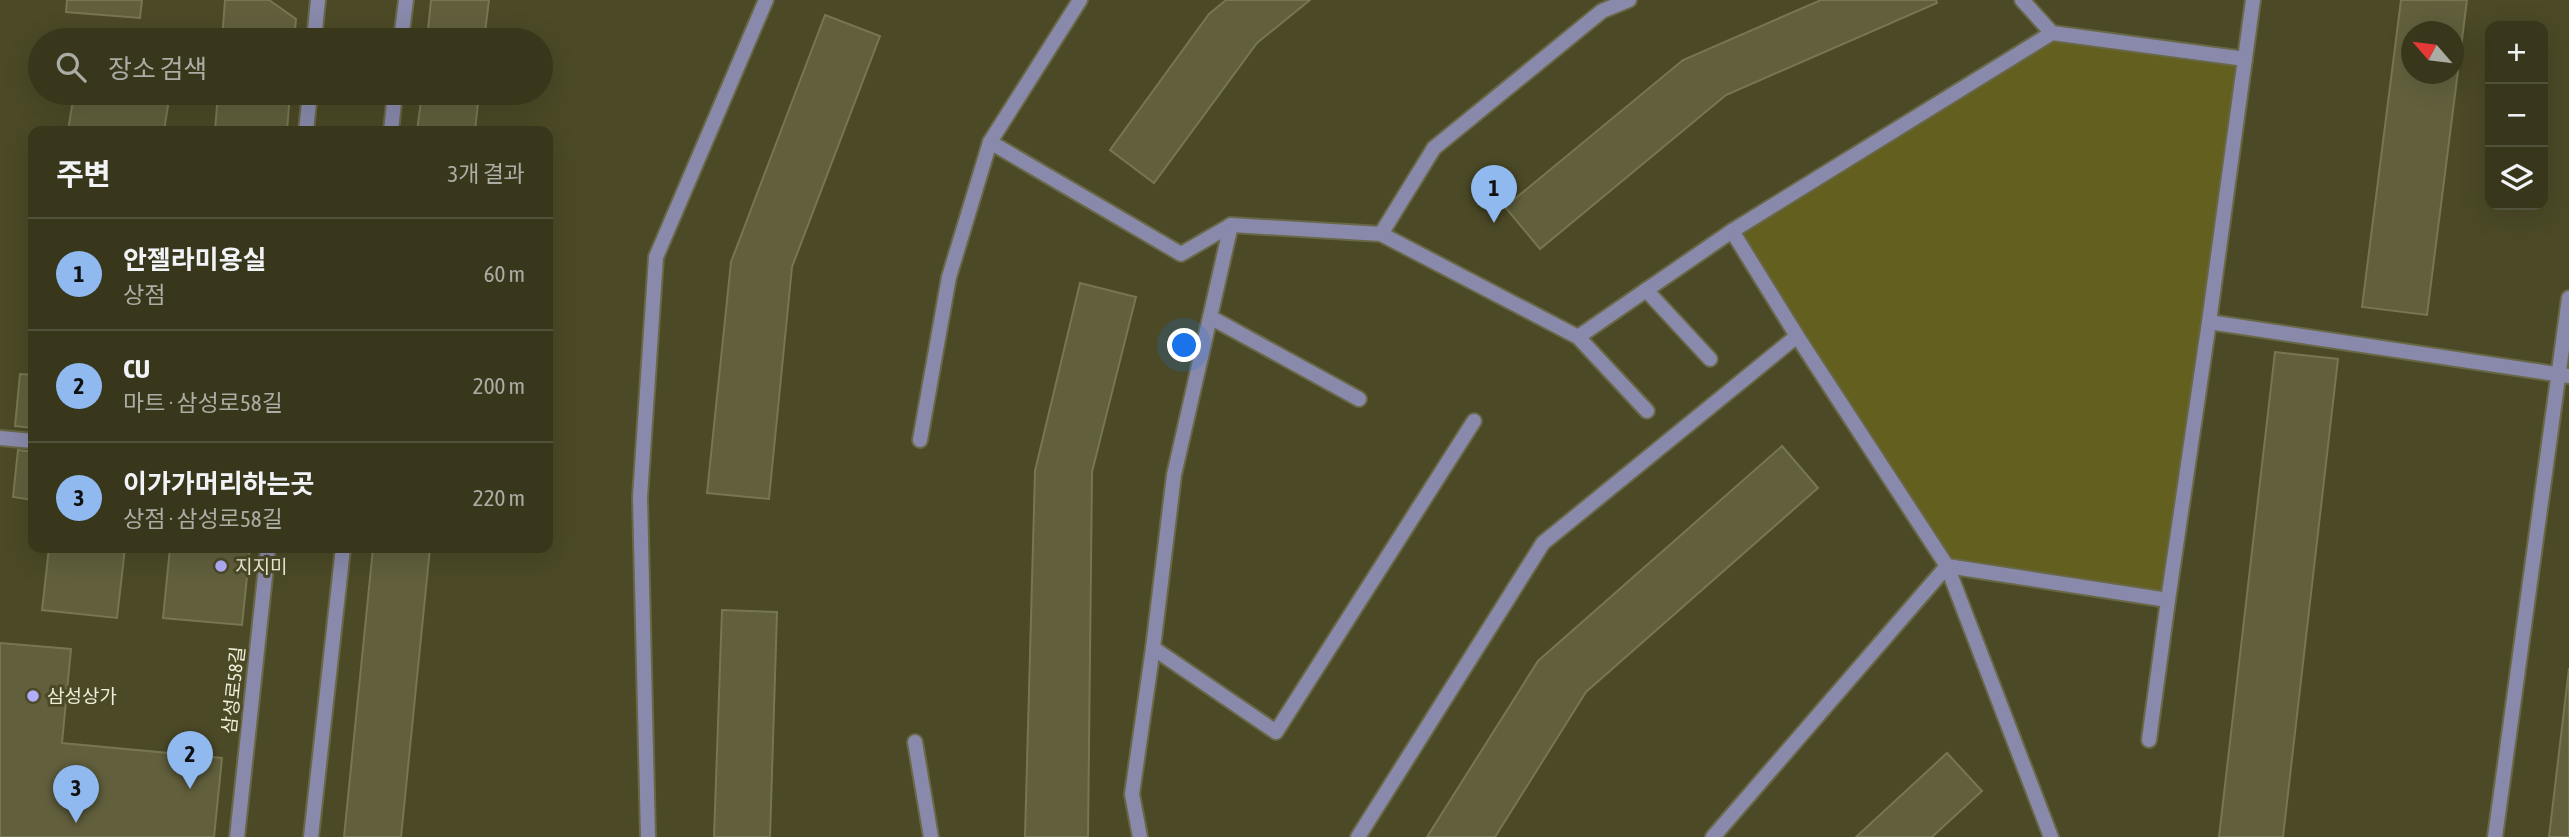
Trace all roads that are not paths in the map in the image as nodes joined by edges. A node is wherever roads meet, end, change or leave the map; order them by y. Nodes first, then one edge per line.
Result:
1 (318, 0) edge
2 (406, 0) edge
3 (766, 0) edge
4 (1080, 0) edge
5 (1629, 0) edge
6 (2022, 0) edge
7 (2253, 0) edge
8 (315, 28) edge
9 (402, 28) edge
10 (2052, 33) junction
11 (2245, 60) junction
12 (309, 105) edge
13 (394, 105) edge
14 (307, 126) edge
15 (392, 126) edge
16 (990, 142) junction
17 (1231, 225) junction
18 (1732, 231) junction
19 (1381, 234) junction
20 (1646, 290) junction
21 (2569, 298) edge
22 (1210, 317) junction
23 (2209, 322) junction
24 (1578, 337) junction
25 (1797, 337) junction
26 (1710, 359) dead end
27 (2564, 375) edge
28 (1359, 399) dead end
29 (1647, 411) dead end
30 (1474, 421) dead end
31 (0, 438) edge
32 (920, 440) dead end
33 (28, 441) edge
34 (267, 553) edge
35 (342, 553) edge
36 (1947, 566) junction
37 (2168, 600) junction
38 (1153, 648) junction
39 (2149, 740) dead end
40 (915, 742) dead end
41 (237, 837) edge
42 (310, 837) edge
43 (648, 837) edge
44 (931, 837) edge
45 (1140, 837) edge
46 (1359, 837) edge
47 (1713, 837) edge
48 (2051, 837) edge
49 (2495, 837) edge

1 - 8 street
2 - 9 street
3 - 43 street
4 - 16 street
5 - 19 street
6 - 10 street
7 - 11 street
10 - 11 street
10 - 18 street
11 - 23 street
12 - 14 street
13 - 15 street
16 - 17 street
16 - 32 street
17 - 19 street
17 - 22 street
18 - 20 street
18 - 25 street
19 - 24 street
20 - 24 street
20 - 26 street
21 - 27 street
22 - 28 street
22 - 38 street
23 - 27 street
23 - 37 street
24 - 29 street
25 - 36 street
25 - 46 street
27 - 49 street
30 - 38 street
31 - 33 street
34 - 41 street, 삼성로58길
35 - 42 street
36 - 37 street
36 - 47 street
36 - 48 street
37 - 39 street
38 - 45 street
40 - 44 street

